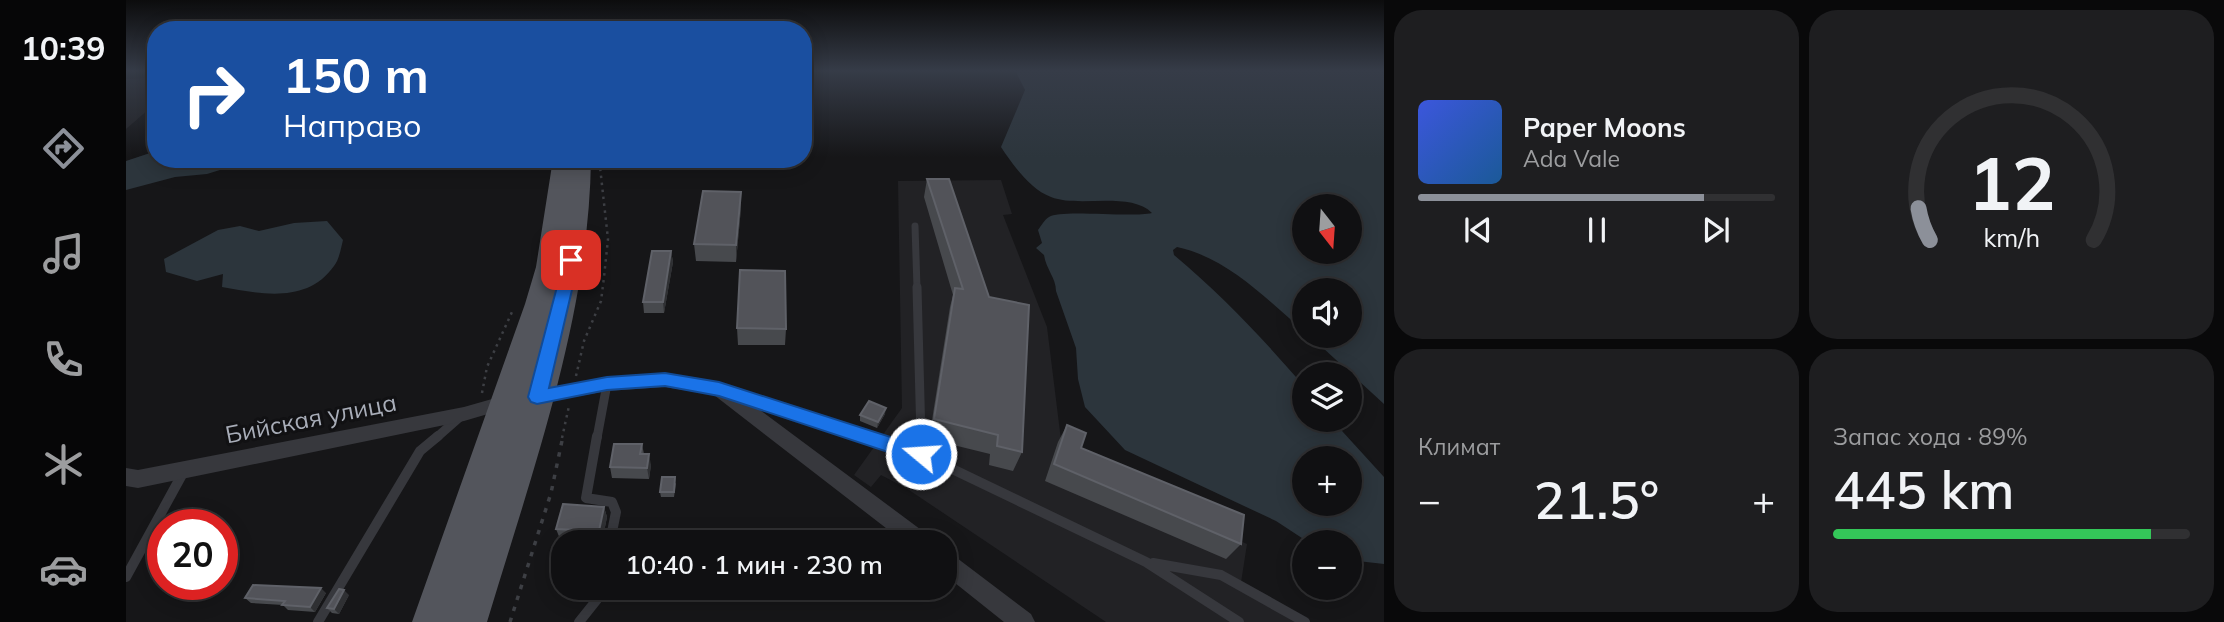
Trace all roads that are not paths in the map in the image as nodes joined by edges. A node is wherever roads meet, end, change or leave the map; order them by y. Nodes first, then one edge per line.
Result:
1 (563, 168) edge
2 (580, 168) edge
3 (915, 226) dead end
4 (607, 384) junction
5 (719, 389) junction
6 (537, 397) junction
7 (504, 403) junction
8 (464, 414) junction
9 (921, 454) junction
10 (185, 469) junction
11 (126, 477) edge
12 (612, 530) edge
13 (904, 530) edge
14 (1146, 562) junction
15 (957, 571) edge
16 (126, 577) edge
17 (597, 600) edge
18 (318, 622) edge
19 (431, 622) edge
20 (468, 622) edge
21 (579, 622) edge
22 (1023, 622) edge
23 (1239, 622) edge
24 (1306, 622) edge

1 - 7 main road
2 - 6 main road
3 - 9 lane
4 - 5 street, Бийская улица
4 - 6 street, Бийская улица
4 - 12 lane
5 - 9 lane
5 - 13 street
6 - 7 street, Бийская улица
6 - 20 main road
7 - 8 street, Бийская улица
7 - 19 main road
8 - 10 street, Бийская улица
8 - 18 lane
9 - 14 lane
10 - 11 street, Бийская улица
10 - 16 lane
14 - 23 lane
14 - 24 lane
15 - 22 street
17 - 21 lane

